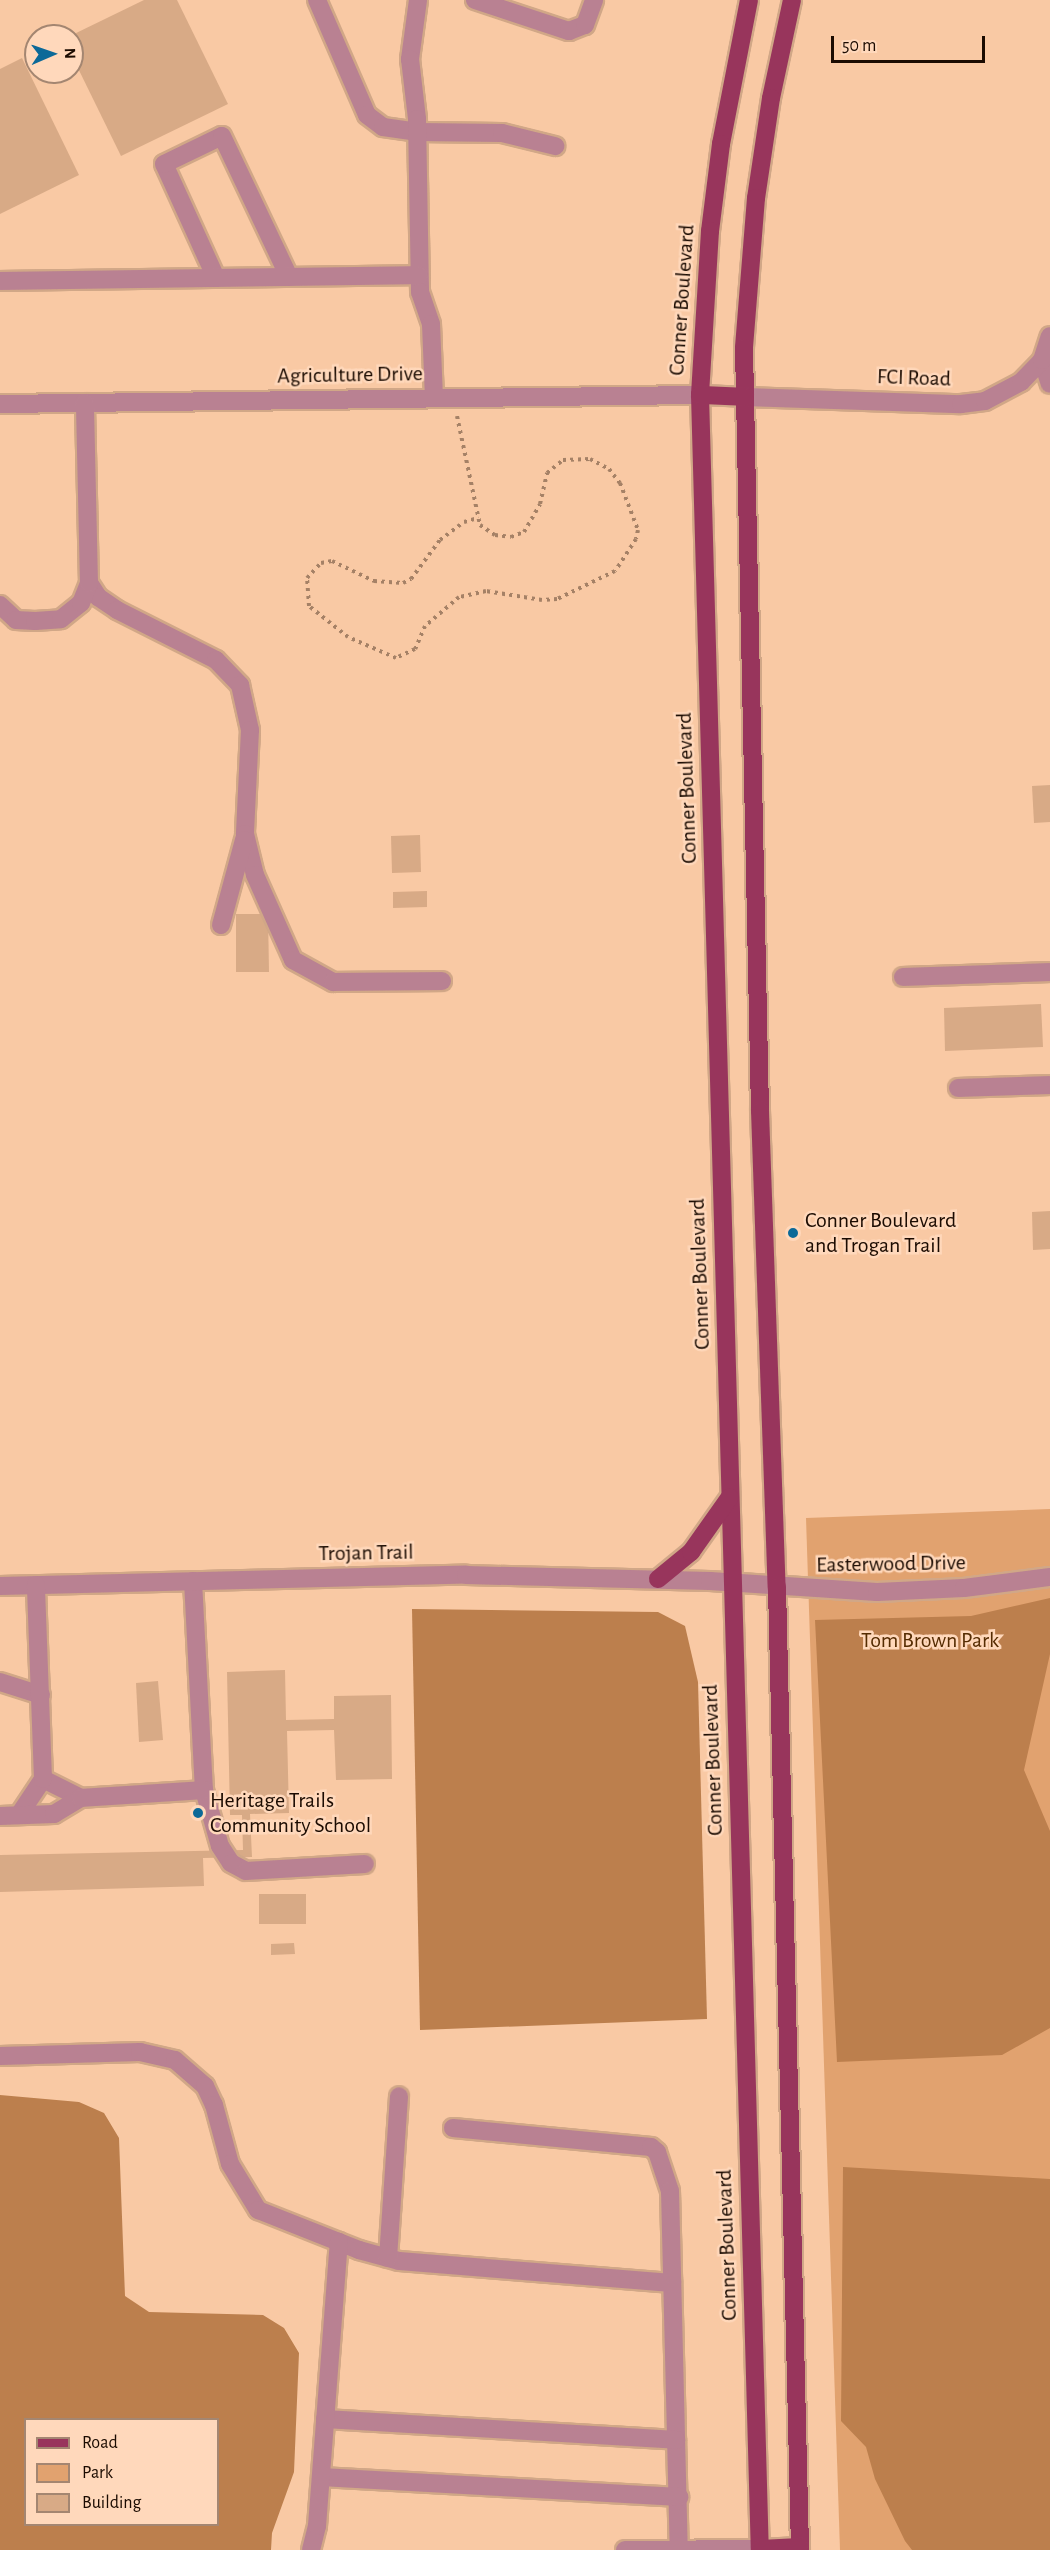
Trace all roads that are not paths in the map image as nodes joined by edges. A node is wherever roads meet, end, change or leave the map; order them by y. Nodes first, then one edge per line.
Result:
1 (316, 0) edge
2 (418, 0) edge
3 (475, 0) edge
4 (594, 0) edge
5 (749, 0) edge
6 (792, 0) edge
7 (417, 132) junction
8 (555, 146) dead end
9 (420, 276) junction
10 (289, 277) junction
11 (216, 278) junction
12 (0, 281) edge
13 (1050, 336) edge
14 (1042, 360) junction
15 (1050, 384) edge
16 (700, 395) junction
17 (745, 397) junction
18 (434, 398) junction
19 (85, 403) junction
20 (0, 404) edge
21 (89, 583) junction
22 (0, 605) edge
23 (245, 834) junction
24 (221, 925) dead end
25 (1050, 972) edge
26 (903, 977) dead end
27 (442, 981) dead end
28 (1050, 1085) edge
29 (958, 1088) dead end
30 (730, 1497) junction
31 (1050, 1577) edge
32 (658, 1580) junction
33 (194, 1581) junction
34 (732, 1583) junction
35 (36, 1585) junction
36 (0, 1586) edge
37 (777, 1587) junction
38 (0, 1682) edge
39 (40, 1695) junction
40 (44, 1779) junction
41 (204, 1790) junction
42 (81, 1798) junction
43 (19, 1815) junction
44 (0, 1816) edge
45 (365, 1864) dead end
46 (0, 2056) edge
47 (399, 2096) dead end
48 (453, 2128) dead end
49 (339, 2242) junction
50 (388, 2258) junction
51 (672, 2283) junction
52 (325, 2419) junction
53 (676, 2440) junction
54 (321, 2477) junction
55 (679, 2497) junction
56 (800, 2548) edge
57 (679, 2549) edge
58 (760, 2549) edge
59 (311, 2550) edge
60 (625, 2550) edge

1 - 7 street
2 - 7 street
3 - 4 street
5 - 16 main road, Conner Boulevard
6 - 17 main road
7 - 8 street
7 - 9 street
9 - 10 street
9 - 18 street
10 - 11 street
10 - 11 street
11 - 12 street
13 - 14 street, FCI Road
14 - 15 street
14 - 17 street, FCI Road
16 - 17 main road
16 - 18 street, Agriculture Drive
16 - 30 main road, Conner Boulevard
17 - 37 main road
18 - 19 street, Agriculture Drive
19 - 20 street, Agriculture Drive
19 - 21 street
21 - 22 street
21 - 23 street
23 - 24 street
23 - 27 street
25 - 26 street
28 - 29 street
30 - 32 main road
30 - 34 main road, Conner Boulevard
31 - 37 street, Easterwood Drive
32 - 33 street, Trojan Trail
32 - 34 street, Trojan Trail
33 - 35 street, Trojan Trail
33 - 41 street
34 - 37 street, Easterwood Drive
34 - 58 main road, Conner Boulevard
35 - 36 street, Trojan Trail
35 - 39 street
37 - 56 main road
38 - 39 street
39 - 40 street
40 - 42 street
40 - 43 street
41 - 42 street
41 - 45 street
42 - 43 street
43 - 44 street
46 - 49 street
47 - 50 street
48 - 51 street
49 - 50 street
49 - 52 street
50 - 51 street
51 - 53 street
52 - 53 street
52 - 54 street
53 - 55 street
54 - 55 street
54 - 59 street
55 - 57 street
56 - 58 main road
57 - 58 street
57 - 60 street

